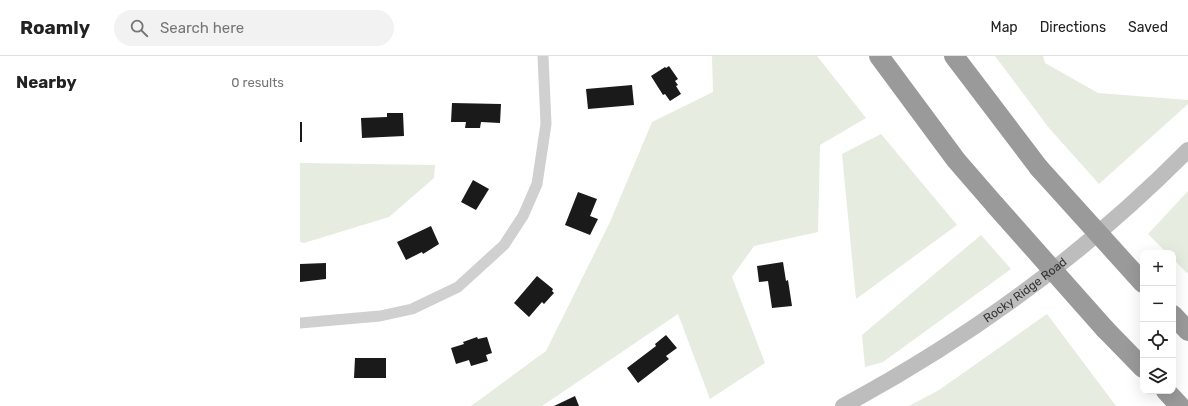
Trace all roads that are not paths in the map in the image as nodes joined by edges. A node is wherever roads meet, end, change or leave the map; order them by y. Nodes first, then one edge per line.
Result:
1 (543, 56) edge
2 (869, 56) edge
3 (879, 56) edge
4 (955, 58) edge
5 (934, 131) junction
6 (1188, 150) edge
7 (1140, 280) edge
8 (1176, 318) edge
9 (300, 323) edge
10 (1188, 331) edge
11 (1140, 365) edge
12 (1169, 394) edge
13 (843, 406) edge
14 (1180, 406) edge

1 - 9 street
2 - 5 highway
3 - 5 highway
4 - 7 highway, bridge
5 - 11 highway, bridge
6 - 13 main road, Rocky Ridge Road
8 - 10 highway
12 - 14 highway

